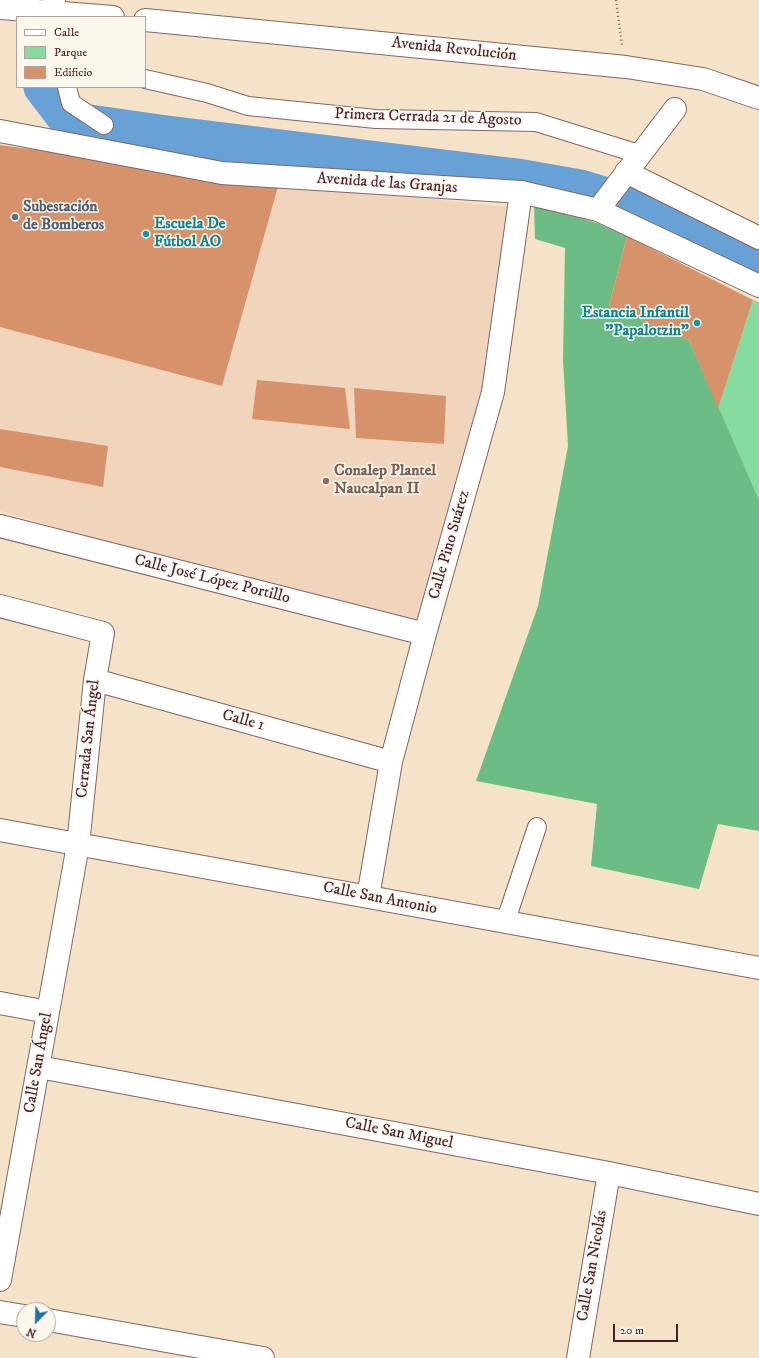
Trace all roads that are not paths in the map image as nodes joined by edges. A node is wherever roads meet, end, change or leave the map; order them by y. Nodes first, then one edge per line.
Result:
1 (0, 8) edge
2 (53, 9) edge
3 (106, 16) edge
4 (146, 20) edge
5 (146, 79) edge
6 (67, 88) edge
7 (759, 98) edge
8 (675, 109) dead end
9 (104, 125) dead end
10 (0, 132) edge
11 (639, 154) junction
12 (626, 172) junction
13 (521, 192) junction
14 (604, 202) junction
15 (759, 238) edge
16 (759, 286) edge
17 (0, 526) edge
18 (0, 606) edge
19 (425, 634) junction
20 (95, 680) junction
21 (391, 762) junction
22 (537, 827) dead end
23 (0, 830) edge
24 (78, 845) junction
25 (368, 897) junction
26 (505, 923) junction
27 (759, 968) edge
28 (0, 1003) edge
29 (48, 1012) junction
30 (39, 1067) junction
31 (609, 1173) junction
32 (9, 1178) edge
33 (759, 1204) edge
34 (0, 1280) edge
35 (0, 1312) edge
36 (16, 1315) edge
37 (56, 1321) edge
38 (263, 1358) edge
39 (578, 1358) edge

1 - 2 street
2 - 3 street
4 - 7 street, Avenida Revolución
5 - 11 street, Primera Cerrada 21 de Agosto
6 - 9 street
8 - 11 street
10 - 13 street, Avenida de las Granjas
11 - 12 street
12 - 14 street
12 - 15 street
13 - 14 street, Avenida de las Granjas
13 - 19 street, Calle Pino Suárez
14 - 16 street, Avenida de las Granjas
17 - 19 street, Calle José López Portillo
18 - 20 street, Cerrada San Ángel
19 - 21 street, Calle Pino Suárez
20 - 21 street, Calle 1
20 - 24 street, Cerrada San Ángel
21 - 25 street, Calle Pino Suárez
22 - 26 street
23 - 24 street, Calle San Antonio
24 - 25 street, Calle San Antonio
24 - 29 street, Calle San Ángel
25 - 26 street, Calle San Antonio
26 - 27 street, Calle San Antonio
28 - 29 street
29 - 30 street, Calle San Ángel
30 - 31 street, Calle San Miguel
30 - 32 street, Calle San Ángel
31 - 33 street, Calle San Miguel
31 - 39 street, Calle San Nicolás
32 - 34 street, Calle San Ángel
35 - 36 street
37 - 38 street

